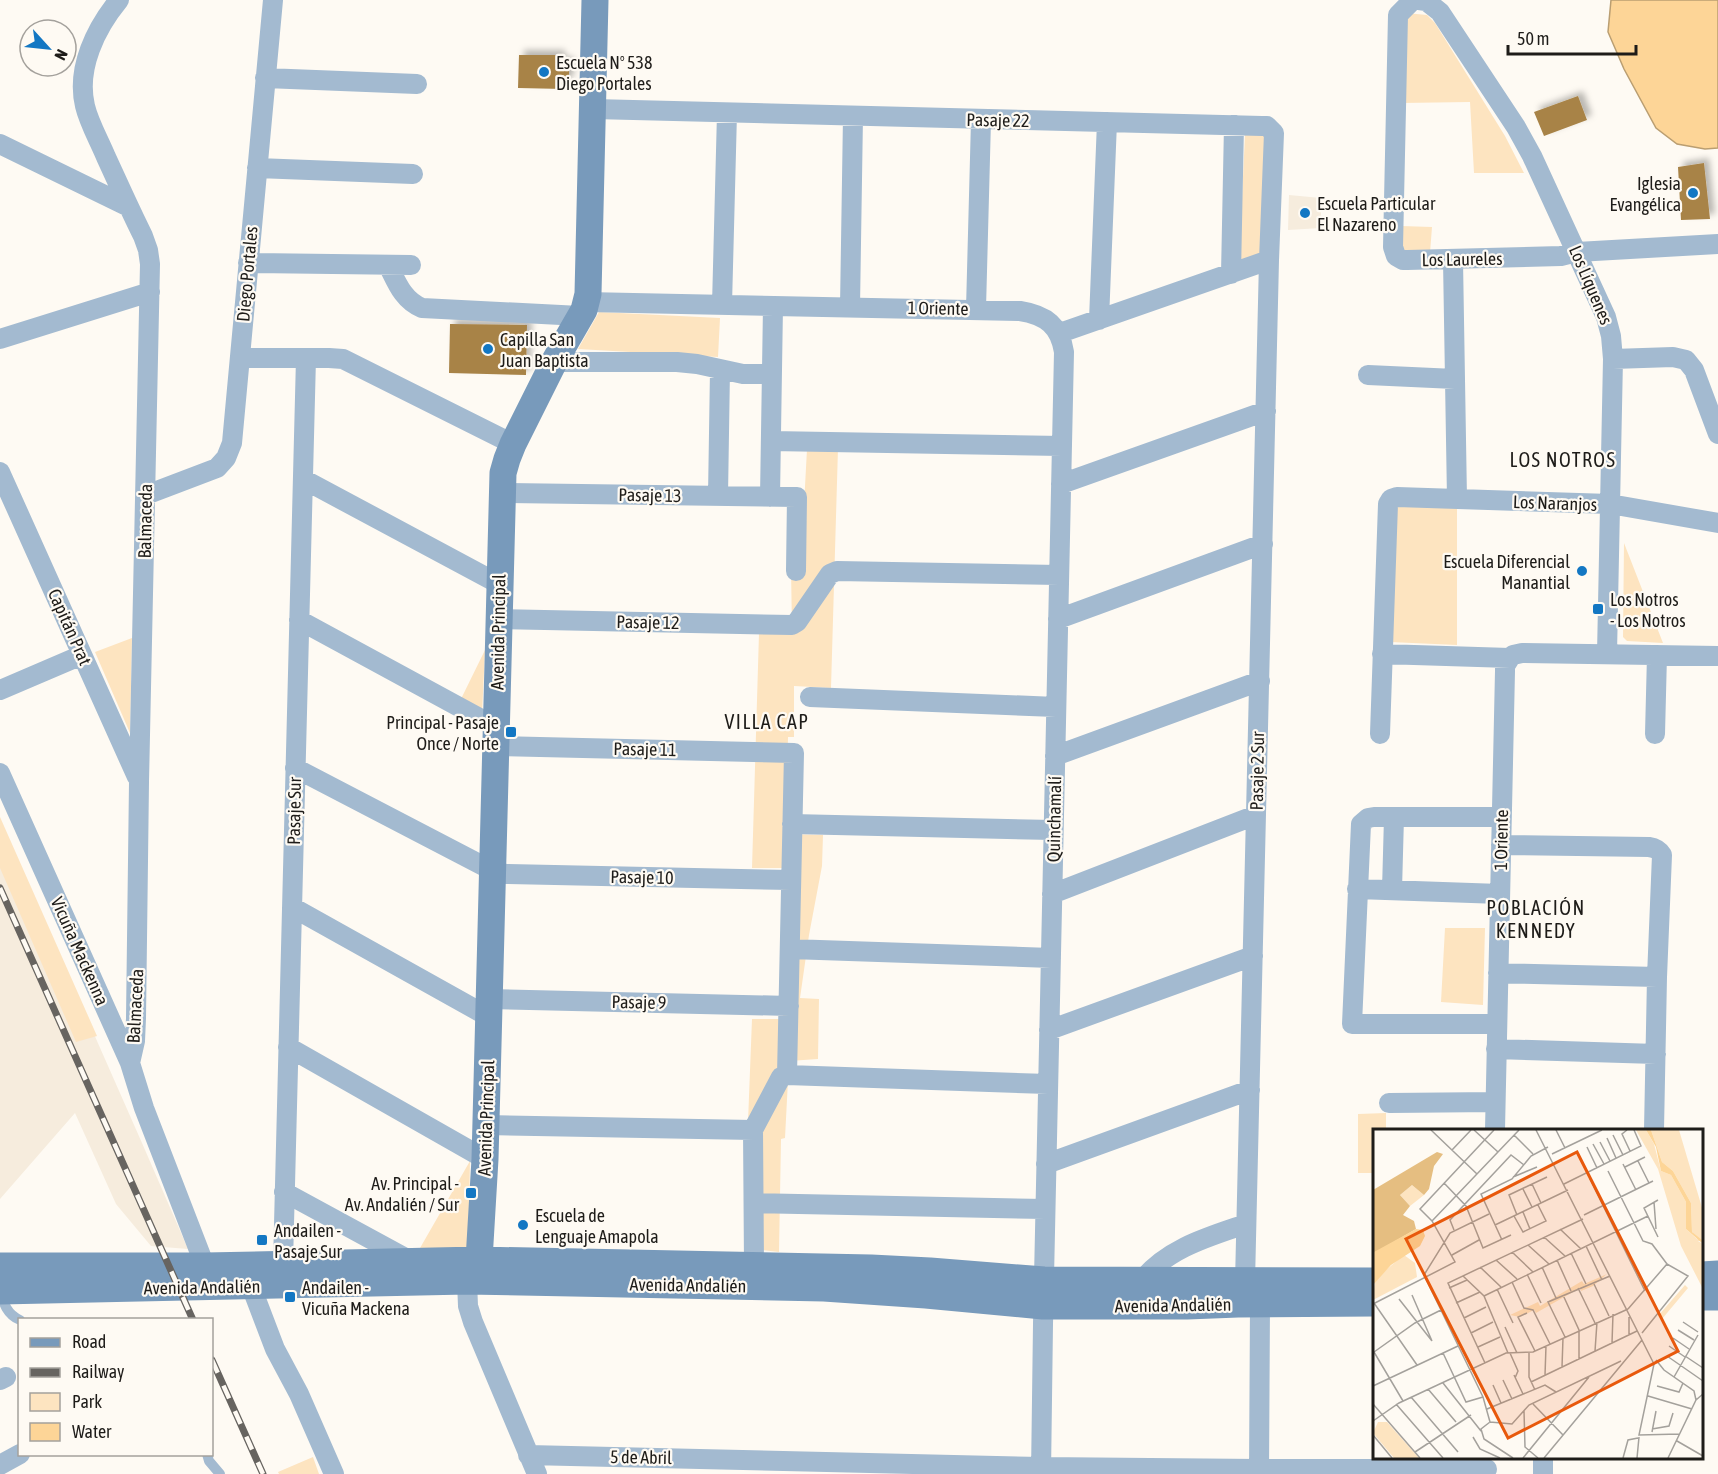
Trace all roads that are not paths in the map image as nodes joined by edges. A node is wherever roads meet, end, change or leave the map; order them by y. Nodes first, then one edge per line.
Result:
1 (120, 0) edge
2 (273, 0) edge
3 (595, 0) edge
4 (1413, 0) edge
5 (1419, 0) edge
6 (265, 78) junction
7 (417, 84) dead end
8 (593, 109) junction
9 (727, 113) junction
10 (853, 116) junction
11 (981, 120) junction
12 (1107, 123) junction
13 (1234, 125) junction
14 (0, 144) edge
15 (257, 168) junction
16 (413, 174) dead end
17 (129, 207) junction
18 (1718, 244) edge
19 (1577, 252) junction
20 (1269, 260) junction
21 (1453, 260) junction
22 (248, 263) junction
23 (388, 265) junction
24 (411, 266) dead end
25 (1230, 274) junction
26 (150, 292) junction
27 (722, 305) junction
28 (773, 306) junction
29 (850, 307) junction
30 (583, 309) junction
31 (976, 309) junction
32 (1099, 320) junction
33 (1060, 333) junction
34 (0, 339) edge
35 (240, 358) junction
36 (306, 358) junction
37 (1613, 359) junction
38 (554, 363) junction
39 (720, 370) junction
40 (771, 374) junction
41 (1368, 375) dead end
42 (1455, 379) junction
43 (1266, 411) junction
44 (1718, 434) edge
45 (771, 441) junction
46 (513, 444) junction
47 (1062, 446) junction
48 (0, 472) edge
49 (303, 478) junction
50 (1061, 484) junction
51 (502, 493) junction
52 (146, 495) junction
53 (718, 496) junction
54 (770, 497) junction
55 (1457, 499) junction
56 (1610, 504) junction
57 (1718, 524) edge
58 (1263, 544) junction
59 (796, 571) dead end
60 (1059, 575) junction
61 (499, 584) junction
62 (498, 619) junction
63 (299, 620) junction
64 (1058, 620) junction
65 (1382, 654) junction
66 (1607, 654) junction
67 (82, 655) junction
68 (1657, 655) junction
69 (1718, 656) edge
70 (1510, 658) junction
71 (1260, 681) junction
72 (0, 690) edge
73 (810, 697) dead end
74 (1056, 707) junction
75 (1380, 734) dead end
76 (1655, 734) dead end
77 (496, 736) junction
78 (1055, 756) junction
79 (295, 768) junction
80 (0, 773) edge
81 (140, 782) junction
82 (1256, 815) junction
83 (1394, 817) junction
84 (1502, 817) junction
85 (792, 824) junction
86 (1053, 830) junction
87 (1501, 845) junction
88 (493, 871) junction
89 (791, 880) junction
90 (1357, 889) junction
91 (1392, 890) junction
92 (1052, 894) junction
93 (1500, 894) junction
94 (292, 907) junction
95 (790, 949) junction
96 (1253, 956) junction
97 (1051, 958) junction
98 (1498, 973) junction
99 (1657, 977) junction
100 (789, 1006) junction
101 (489, 1008) junction
102 (1497, 1024) junction
103 (1049, 1030) junction
104 (288, 1047) junction
105 (1496, 1049) junction
106 (1656, 1054) junction
107 (130, 1064) junction
108 (787, 1075) junction
109 (1048, 1084) junction
110 (1250, 1090) junction
111 (1389, 1102) dead end
112 (1495, 1102) junction
113 (486, 1125) junction
114 (1495, 1129) edge
115 (1654, 1129) edge
116 (753, 1130) junction
117 (485, 1159) junction
118 (1046, 1164) junction
119 (284, 1192) junction
120 (754, 1203) junction
121 (1046, 1209) junction
122 (1246, 1224) junction
123 (412, 1262) junction
124 (283, 1264) junction
125 (754, 1265) junction
126 (205, 1266) junction
127 (473, 1271) junction
128 (1718, 1274) edge
129 (1703, 1275) edge
130 (1141, 1281) junction
131 (1373, 1281) edge
132 (1, 1282) edge
133 (1245, 1282) junction
134 (251, 1286) junction
135 (1043, 1293) junction
136 (1373, 1303) edge
137 (1260, 1304) junction
138 (18, 1319) edge
139 (18, 1455) edge
140 (528, 1455) junction
141 (207, 1456) edge
142 (0, 1465) edge
143 (1487, 1469) dead end
144 (1041, 1471) edge
145 (1259, 1472) edge
146 (220, 1474) edge
147 (334, 1474) edge
148 (537, 1474) edge

1 - 17 street, Balmaceda
2 - 6 street, Diego Portales
3 - 8 main road, Avenida Principal
4 - 21 street, Los Laureles
5 - 19 street, Los Líquenes
6 - 7 street
6 - 15 street, Diego Portales
8 - 9 street, Pasaje 22
8 - 30 main road, Avenida Principal
9 - 10 street, Pasaje 22
9 - 27 street
10 - 11 street, Pasaje 22
10 - 29 street
11 - 12 street, Pasaje 22
11 - 31 street
12 - 13 street, Pasaje 22
12 - 32 street
13 - 20 street, Pasaje 22
13 - 25 street
14 - 17 street
15 - 16 street
15 - 22 street, Diego Portales
17 - 26 street, Balmaceda
18 - 19 street, Los Laureles
19 - 21 street, Los Laureles
19 - 37 street, Los Líquenes
20 - 25 street
20 - 43 street, Pasaje 2 Sur
21 - 42 street
22 - 23 street
22 - 35 street, Diego Portales
23 - 24 street
23 - 30 street, 1 Oriente
25 - 32 street
26 - 34 street
26 - 52 street, Balmaceda
27 - 28 street, 1 Oriente
27 - 30 street, 1 Oriente
28 - 29 street, 1 Oriente
28 - 40 street
29 - 31 street, 1 Oriente
30 - 38 main road, Avenida Principal
31 - 33 street, 1 Oriente
32 - 33 street
33 - 47 street, Quinchamalí
35 - 36 street
35 - 52 street, Diego Portales
36 - 46 street
36 - 49 street, Pasaje Sur
37 - 44 street
37 - 56 street, Los Líquenes
38 - 39 street
38 - 46 main road, Avenida Principal
39 - 40 street
39 - 53 street
40 - 45 street
41 - 42 street
42 - 55 street
43 - 50 street
43 - 58 street, Pasaje 2 Sur
45 - 47 street
45 - 54 street
46 - 51 main road, Avenida Principal
47 - 50 street, Quinchamalí
48 - 67 street, Capitán Prat
49 - 61 street
49 - 63 street, Pasaje Sur
50 - 60 street, Quinchamalí
51 - 53 street, Pasaje 13
51 - 61 main road, Avenida Principal
52 - 81 street, Balmaceda
53 - 54 street, Pasaje 13
54 - 59 street, Pasaje 13
55 - 56 street, Los Naranjos
55 - 65 street, Los Naranjos
56 - 57 street, Los Naranjos
56 - 66 street, Los Líquenes
58 - 64 street
58 - 71 street, Pasaje 2 Sur
60 - 62 street, Pasaje 12
60 - 64 street, Quinchamalí
61 - 62 main road, Avenida Principal
62 - 77 main road, Avenida Principal
63 - 77 street
63 - 79 street, Pasaje Sur
64 - 74 street, Quinchamalí
65 - 70 street
65 - 75 street
66 - 68 street
66 - 70 street
67 - 72 street
67 - 81 street, Capitán Prat
68 - 69 street
68 - 76 street
70 - 84 street, 1 Oriente
71 - 78 street
71 - 82 street, Pasaje 2 Sur
73 - 74 street
74 - 78 street, Quinchamalí
77 - 85 street, Pasaje 11
77 - 88 main road, Avenida Principal
78 - 86 street, Quinchamalí
79 - 88 street
79 - 94 street, Pasaje Sur
80 - 107 street, Vicuña Mackenna
81 - 107 street, Balmaceda
82 - 92 street
82 - 96 street, Pasaje 2 Sur
83 - 84 street
83 - 90 street
83 - 91 street
84 - 87 street, 1 Oriente
85 - 86 street
85 - 89 street
86 - 92 street, Quinchamalí
87 - 93 street, 1 Oriente
87 - 99 street
88 - 89 street, Pasaje 10
88 - 101 main road, Avenida Principal
89 - 95 street
90 - 91 street
90 - 102 street
91 - 93 street
92 - 97 street, Quinchamalí
93 - 98 street, 1 Oriente
94 - 101 street
94 - 104 street, Pasaje Sur
95 - 97 street
95 - 100 street
96 - 103 street
96 - 110 street, Pasaje 2 Sur
97 - 103 street, Quinchamalí
98 - 99 street
98 - 102 street, 1 Oriente
99 - 106 street
100 - 101 street, Pasaje 9
100 - 108 street
101 - 113 main road, Avenida Principal
102 - 105 street, 1 Oriente
103 - 109 street, Quinchamalí
104 - 117 street
104 - 119 street, Pasaje Sur
105 - 106 street
105 - 112 street, 1 Oriente
106 - 115 street
107 - 126 street, Vicuña Mackenna
108 - 109 street
108 - 116 street
109 - 118 street, Quinchamalí
110 - 118 street
110 - 122 street, Pasaje 2 Sur
111 - 112 street
112 - 114 street, 1 Oriente
113 - 116 street
113 - 117 main road, Avenida Principal
116 - 120 street
117 - 127 main road, Avenida Principal
118 - 121 street, Quinchamalí
119 - 123 street
119 - 124 street, Pasaje Sur
120 - 121 street
120 - 125 street
121 - 135 street, Quinchamalí
122 - 130 street
122 - 133 street, Pasaje 2 Sur
123 - 124 main road, Avenida Andalién
123 - 127 main road, Avenida Andalién
124 - 126 main road, Avenida Andalién
125 - 127 main road, Avenida Andalién
125 - 135 main road, Avenida Andalién
126 - 132 main road, Avenida Andalién
127 - 134 main road, Avenida Andalién
127 - 135 main road, Avenida Andalién
127 - 140 street
128 - 129 main road
130 - 133 main road, Avenida Andalién
130 - 135 main road, Avenida Andalién
131 - 133 main road, Avenida Andalién
132 - 134 main road, Avenida Andalién
132 - 138 lane
134 - 147 street
135 - 137 main road, Avenida Andalién
135 - 144 street, Quinchamalí
136 - 137 main road, Avenida Andalién
137 - 145 street
139 - 142 street
140 - 144 street, 5 de Abril
140 - 148 street
141 - 146 lane
143 - 145 street, 5 de Abril
144 - 145 street, 5 de Abril

